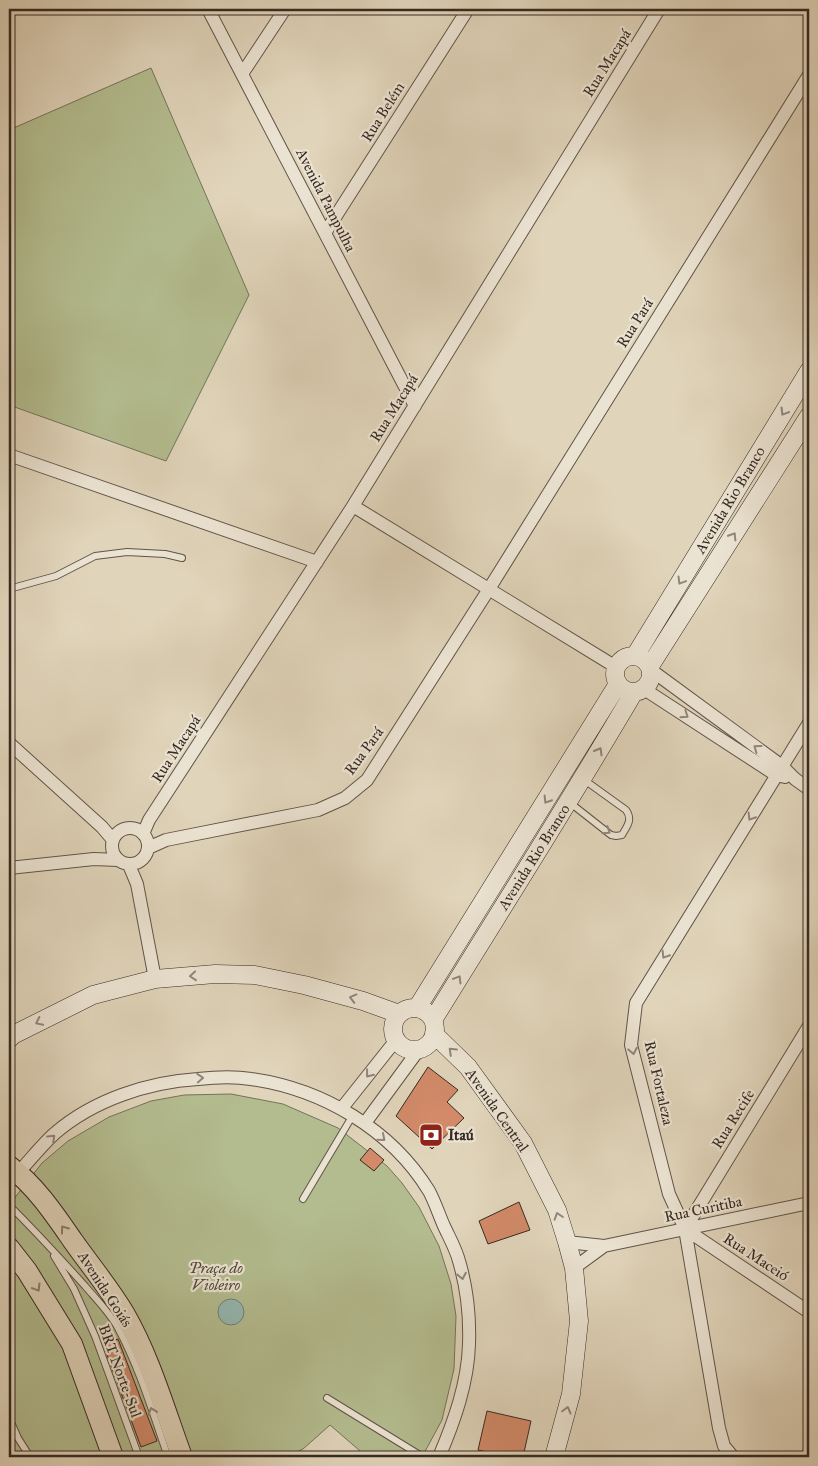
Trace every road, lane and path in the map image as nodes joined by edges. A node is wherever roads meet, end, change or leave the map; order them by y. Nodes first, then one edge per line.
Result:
1 (208, 9) edge
2 (284, 9) edge
3 (468, 9) edge
4 (660, 9) edge
5 (242, 74) junction
6 (809, 75) edge
7 (325, 233) junction
8 (809, 371) edge
9 (415, 406) junction
10 (809, 416) edge
11 (9, 455) edge
12 (353, 506) junction
13 (182, 558) dead end
14 (317, 562) junction
15 (9, 589) edge
16 (489, 589) junction
17 (635, 656) junction
18 (651, 668) junction
19 (628, 683) junction
20 (676, 689) junction
21 (667, 703) junction
22 (809, 723) edge
23 (9, 743) edge
24 (779, 771) junction
25 (583, 779) junction
26 (809, 788) edge
27 (568, 802) junction
28 (143, 838) junction
29 (122, 851) junction
30 (9, 868) edge
31 (155, 979) junction
32 (418, 1008) junction
33 (399, 1014) junction
34 (809, 1026) edge
35 (433, 1027) junction
36 (9, 1039) edge
37 (396, 1040) junction
38 (420, 1048) junction
39 (342, 1108) junction
40 (353, 1115) junction
41 (365, 1123) junction
42 (13, 1170) edge
43 (303, 1199) dead end
44 (809, 1203) edge
45 (9, 1205) edge
46 (684, 1229) junction
47 (46, 1242) junction
48 (567, 1242) junction
49 (604, 1246) junction
50 (9, 1248) edge
51 (574, 1268) junction
52 (809, 1312) edge
53 (327, 1398) dead end
54 (9, 1418) edge
55 (30, 1457) edge
56 (114, 1457) edge
57 (138, 1457) edge
58 (168, 1457) edge
59 (182, 1457) edge
60 (423, 1457) edge
61 (439, 1457) edge
62 (554, 1457) edge
63 (733, 1457) edge

1 - 5 street, Avenida Pampulha
2 - 5 street
3 - 7 street, Rua Belém
4 - 9 street, Rua Macapá
5 - 7 street, Avenida Pampulha
6 - 16 street, Rua Pará
7 - 9 street, Avenida Pampulha
8 -> 17 street, Avenida Rio Branco
9 - 12 street, Rua Macapá
18 -> 10 street, Avenida Rio Branco
11 - 14 street
12 - 14 street, Rua Macapá
12 - 16 street
13 - 15 lane
14 - 28 street, Rua Macapá
16 - 19 street
16 - 28 street, Rua Pará
17 - 18 street
17 - 19 street
18 - 19 street, Avenida Rio Branco
18 - 20 street
19 - 21 street
25 -> 19 street, Avenida Rio Branco
19 -> 32 street, Avenida Rio Branco
20 - 21 street
24 -> 20 street
21 -> 24 street
22 - 24 street, Rua Fortaleza
23 - 29 street
24 - 26 street
24 -> 46 street, Rua Fortaleza
25 - 27 street, Avenida Rio Branco
27 -> 25 lane
35 -> 27 street, Avenida Rio Branco
28 - 29 street, Rua Pará
28 - 29 street, Rua Macapá
29 - 30 street
29 - 31 street
33 -> 31 street
31 -> 36 street
32 - 33 street
32 - 35 street
33 - 37 street
34 - 46 street, Rua Recife
35 - 38 street
48 -> 35 street, Avenida Central
37 - 38 street
37 -> 39 street
38 - 41 street
39 - 40 street
42 -> 39 street
40 - 41 street
40 - 43 lane
41 -> 61 street
59 -> 42 main road, Avenida Goiás
44 - 46 street, Rua Curitiba
45 - 47 lane, BRT Norte-Sul
46 - 49 street, Rua Curitiba
46 - 52 street, Rua Maceió
46 - 63 street, Rua Fortaleza
47 - 57 lane, BRT Norte-Sul
58 -> 47 lane, BRT Norte-Sul
48 - 49 street, Rua Curitiba
48 - 51 street, Avenida Central
49 - 51 street, Rua Curitiba
50 -> 56 main road
62 -> 51 street, Avenida Central
53 - 60 lane
54 - 55 lane

